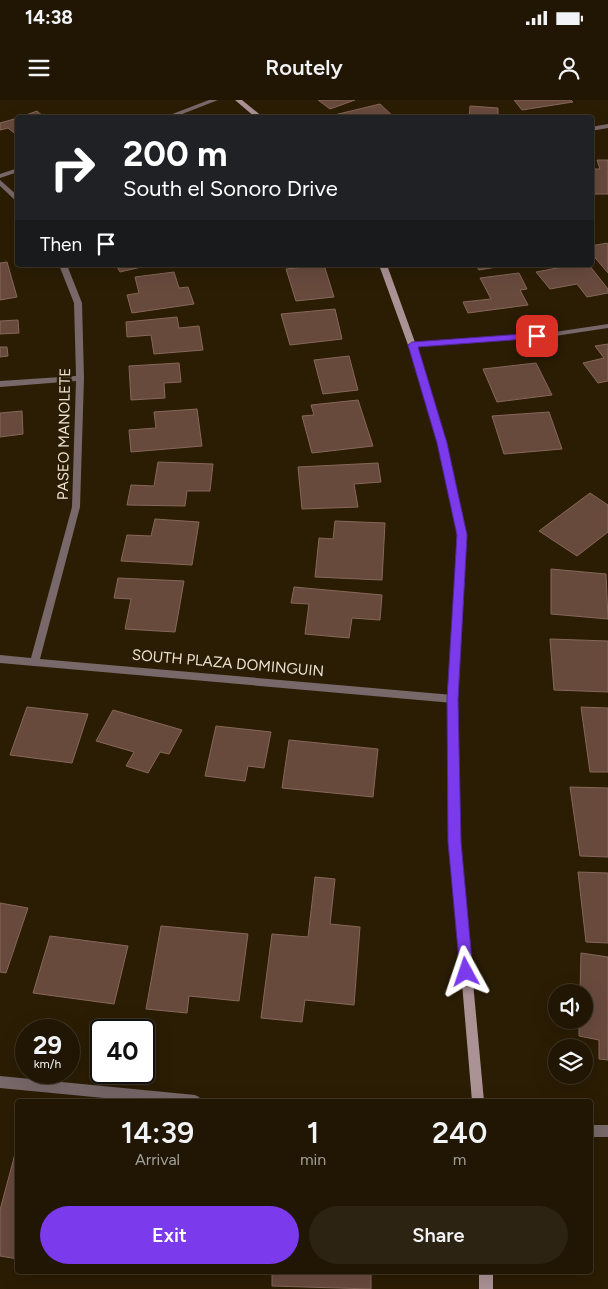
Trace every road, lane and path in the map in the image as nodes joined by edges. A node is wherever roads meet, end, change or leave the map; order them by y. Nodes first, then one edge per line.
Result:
1 (215, 100) edge
2 (238, 100) edge
3 (173, 115) edge
4 (257, 115) edge
5 (608, 126) edge
6 (594, 128) edge
7 (15, 171) edge
8 (0, 176) edge
9 (0, 182) edge
10 (15, 198) edge
11 (64, 267) edge
12 (385, 267) edge
13 (608, 326) edge
14 (412, 345) junction
15 (80, 378) junction
16 (0, 384) edge
17 (0, 659) edge
18 (35, 660) junction
19 (453, 699) junction
20 (0, 1082) edge
21 (174, 1099) edge
22 (478, 1099) edge
23 (593, 1131) edge
24 (608, 1131) edge
25 (486, 1274) edge
26 (486, 1289) edge

1 - 3 street
2 - 4 street
5 - 6 street
7 - 8 street
9 - 10 street
11 - 15 street, PASEO MANOLETE
12 - 14 street
13 - 14 street
14 - 19 street
15 - 16 street
15 - 18 street, PASEO MANOLETE
17 - 18 street, SOUTH PLAZA DOMINGUIN
18 - 19 street, SOUTH PLAZA DOMINGUIN
19 - 22 street
20 - 21 street
23 - 24 street
25 - 26 street

